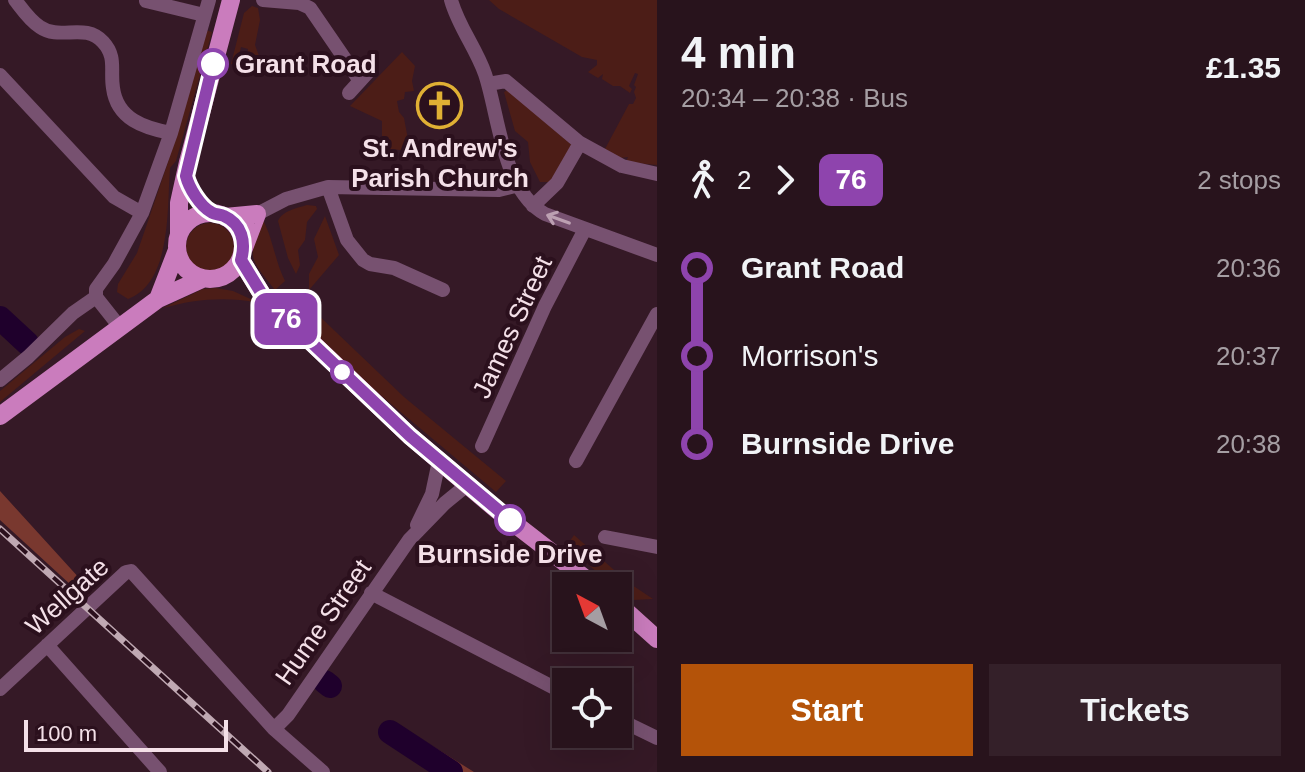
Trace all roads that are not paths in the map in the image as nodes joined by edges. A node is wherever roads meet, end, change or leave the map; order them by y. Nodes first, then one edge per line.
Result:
1 (231, 0) edge
2 (263, 0) edge
3 (451, 0) edge
4 (19, 1) edge
5 (146, 1) edge
6 (206, 8) edge
7 (0, 75) edge
8 (486, 79) junction
9 (349, 93) dead end
10 (171, 133) junction
11 (580, 143) junction
12 (657, 174) edge
13 (186, 179) junction
14 (519, 185) junction
15 (328, 187) junction
16 (533, 206) junction
17 (142, 213) junction
18 (257, 214) junction
19 (218, 215) junction
20 (585, 229) junction
21 (178, 242) junction
22 (242, 254) junction
23 (657, 255) edge
24 (226, 276) junction
25 (202, 279) junction
26 (443, 290) dead end
27 (263, 296) junction
28 (96, 297) junction
29 (158, 299) junction
30 (657, 314) edge
31 (119, 326) junction
32 (0, 380) edge
33 (0, 416) edge
34 (482, 446) dead end
35 (439, 461) junction
36 (576, 461) dead end
37 (467, 485) junction
38 (605, 537) dead end
39 (409, 540) junction
40 (657, 547) edge
41 (577, 572) edge
42 (371, 593) junction
43 (632, 614) edge
44 (654, 629) edge
45 (47, 645) junction
46 (552, 687) edge
47 (0, 689) edge
48 (632, 726) edge
49 (274, 729) junction
50 (657, 738) edge
51 (160, 772) edge
52 (323, 772) edge

1 - 13 main road
2 - 9 street
3 - 8 street
4 - 10 street
5 - 6 street
6 - 10 street
7 - 17 street
8 - 11 street
8 - 14 street
10 - 17 street
11 - 12 street
11 - 16 street
13 - 19 main road
13 - 21 main road
14 - 15 street
14 - 16 street
15 - 18 street
15 - 26 street
20 -> 16 street
17 - 28 street
18 - 19 main road
18 - 22 main road
19 - 21 main road
19 - 22 main road
20 - 23 street
20 - 34 street, James Street
21 - 25 main road
21 - 29 main road
22 - 24 main road
22 - 27 main road
24 - 25 main road
24 - 27 main road
25 - 29 main road
27 - 35 main road
28 - 31 street
28 - 32 street
29 - 31 main road
30 - 36 street
31 - 33 main road
35 - 37 main road
35 - 39 street, Hume Street
37 - 39 street, Hume Street
37 - 41 main road
38 - 40 street
39 - 42 street, Hume Street
42 - 46 street
42 - 49 street, Hume Street
43 - 44 main road
45 - 47 street, Wellgate
45 - 49 street, Wellgate
45 - 51 street
48 - 50 street
49 - 52 street

